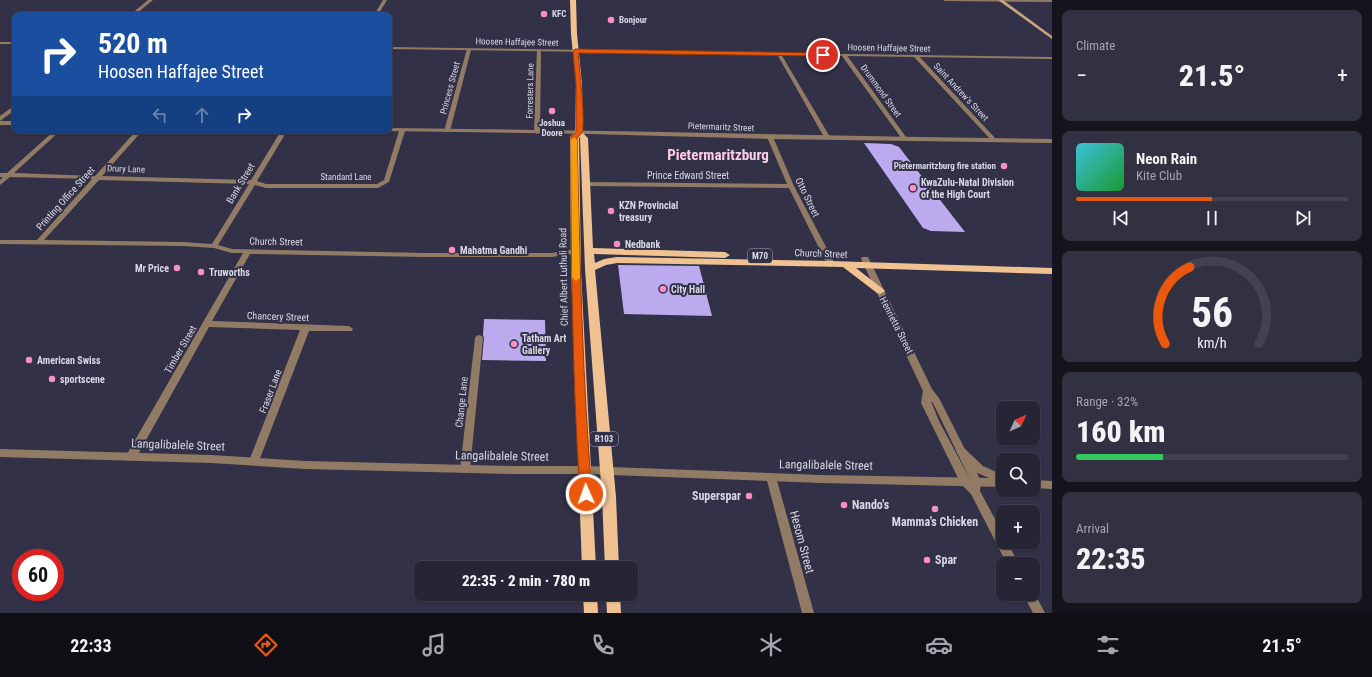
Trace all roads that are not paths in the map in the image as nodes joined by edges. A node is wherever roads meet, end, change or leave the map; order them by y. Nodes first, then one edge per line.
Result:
1 (151, 0) edge
2 (385, 0) edge
3 (573, 0) edge
4 (945, 0) edge
5 (1001, 0) edge
6 (1052, 1) edge
7 (136, 12) edge
8 (378, 12) edge
9 (1052, 38) edge
10 (0, 43) edge
11 (12, 43) edge
12 (392, 48) edge
13 (469, 50) junction
14 (539, 50) junction
15 (575, 51) junction
16 (779, 54) junction
17 (844, 55) junction
18 (916, 56) junction
19 (1052, 58) edge
20 (12, 109) edge
21 (0, 119) edge
22 (0, 122) edge
23 (12, 123) edge
24 (392, 130) edge
25 (402, 131) junction
26 (447, 131) junction
27 (537, 132) junction
28 (579, 132) junction
29 (54, 134) edge
30 (136, 134) edge
31 (282, 134) edge
32 (770, 137) junction
33 (827, 137) junction
34 (904, 138) junction
35 (994, 140) junction
36 (1052, 141) edge
37 (0, 175) edge
38 (9, 175) junction
39 (97, 177) junction
40 (252, 182) junction
41 (0, 183) edge
42 (586, 184) junction
43 (791, 186) junction
44 (0, 242) edge
45 (39, 242) junction
46 (214, 246) junction
47 (248, 251) junction
48 (589, 251) junction
49 (576, 256) junction
50 (829, 261) junction
51 (867, 263) junction
52 (1052, 264) edge
53 (845, 265) junction
54 (590, 269) junction
55 (1052, 271) edge
56 (880, 291) junction
57 (206, 324) junction
58 (305, 328) junction
59 (349, 329) dead end
60 (480, 338) dead end
61 (928, 391) junction
62 (961, 451) junction
63 (0, 453) edge
64 (131, 457) junction
65 (254, 461) junction
66 (465, 469) junction
67 (585, 470) junction
68 (607, 471) junction
69 (771, 477) junction
70 (996, 478) edge
71 (965, 481) junction
72 (996, 482) edge
73 (1040, 484) edge
74 (1052, 484) edge
75 (976, 486) junction
76 (1010, 557) edge
77 (589, 561) edge
78 (612, 561) edge
79 (590, 601) edge
80 (613, 601) edge
81 (1033, 601) edge
82 (591, 613) edge
83 (614, 613) edge
84 (808, 613) edge
85 (1039, 613) edge

1 - 7 street
2 - 8 street
3 - 15 main road, Chief Albert Luthuli Road / R103
4 - 5 street
5 - 6 street
5 - 9 main road
10 - 11 street
12 - 13 street, Hoosen Haffajee Street
13 - 14 street, Hoosen Haffajee Street
13 - 26 street, Princess Street
14 - 15 street, Hoosen Haffajee Street
14 - 27 street, Forresters Lane
15 - 16 street, Hoosen Haffajee Street
15 - 28 main road, Chief Albert Luthuli Road / R103
16 - 17 street, Hoosen Haffajee Street
16 - 33 street
17 - 18 street, Hoosen Haffajee Street
17 - 34 street, Drummond Street
18 - 19 street, Hoosen Haffajee Street
18 - 35 street, Saint Andrew's Street
20 - 21 street
22 - 23 street
24 - 25 street, Pietermaritz Street
25 - 26 street, Pietermaritz Street
25 - 40 street, Standard Lane
26 - 27 street, Pietermaritz Street
27 - 28 street, Pietermaritz Street
28 - 32 street, Pietermaritz Street
28 - 42 main road, Chief Albert Luthuli Road / R103
28 - 49 main road, Chief Albert Luthuli Road / R103
29 - 38 street
30 - 39 street, Printing Office Street
31 - 40 street, Bank Street
32 - 33 street, Pietermaritz Street
32 - 43 street, Otto Street
33 - 34 street, Pietermaritz Street
34 - 35 street, Pietermaritz Street
35 - 36 street, Pietermaritz Street
37 - 38 street, Drury Lane
38 - 39 street, Drury Lane
38 - 41 street
39 - 40 street, Drury Lane
39 - 45 street, Printing Office Street
40 - 46 street, Bank Street
42 - 43 street, Prince Edward Street
42 - 48 main road, Chief Albert Luthuli Road / R103
43 - 50 street, Otto Street
44 - 45 street, Church Street
45 - 46 street, Church Street
46 - 47 street, Church Street
47 - 49 street, Church Street
47 - 57 street, Timber Street
48 - 50 main road, Church Street / M70
48 - 54 main road, Chief Albert Luthuli Road / R103
49 - 67 main road, Chief Albert Luthuli Road / R103
50 - 51 main road, Church Street / M70
50 - 53 main road, Church Street / M70
50 - 54 main road, Church Street / M70
51 - 52 main road, Church Street / M70
51 - 53 main road, Church Street / M70
51 - 55 main road, Church Street / M70
51 - 56 street, Henrietta Street
53 - 56 main road
54 - 68 main road, Chief Albert Luthuli Road / R103
56 - 61 street, Henrietta Street
57 - 58 street, Chancery Street
57 - 64 street, Timber Street
58 - 59 street, Chancery Street
58 - 65 street, Fraser Lane
60 - 66 street, Change Lane
61 - 62 street, Henrietta Street
61 - 71 street, Henrietta Street
62 - 70 street
62 - 75 street, Henrietta Street
63 - 64 street, Langalibalele Street
64 - 65 street, Langalibalele Street
65 - 66 street, Langalibalele Street
66 - 67 street, Langalibalele Street
67 - 68 street, Langalibalele Street
67 - 77 main road, Chief Albert Luthuli Road / R103
68 - 69 street, Langalibalele Street
68 - 78 main road, Chief Albert Luthuli Road / R103
69 - 71 street, Langalibalele Street
69 - 84 street, Hesom Street
71 - 75 street, Henrietta Street
72 - 75 street
73 - 74 street
75 - 76 street, Henrietta Street
79 - 82 main road
80 - 83 main road
81 - 85 street

